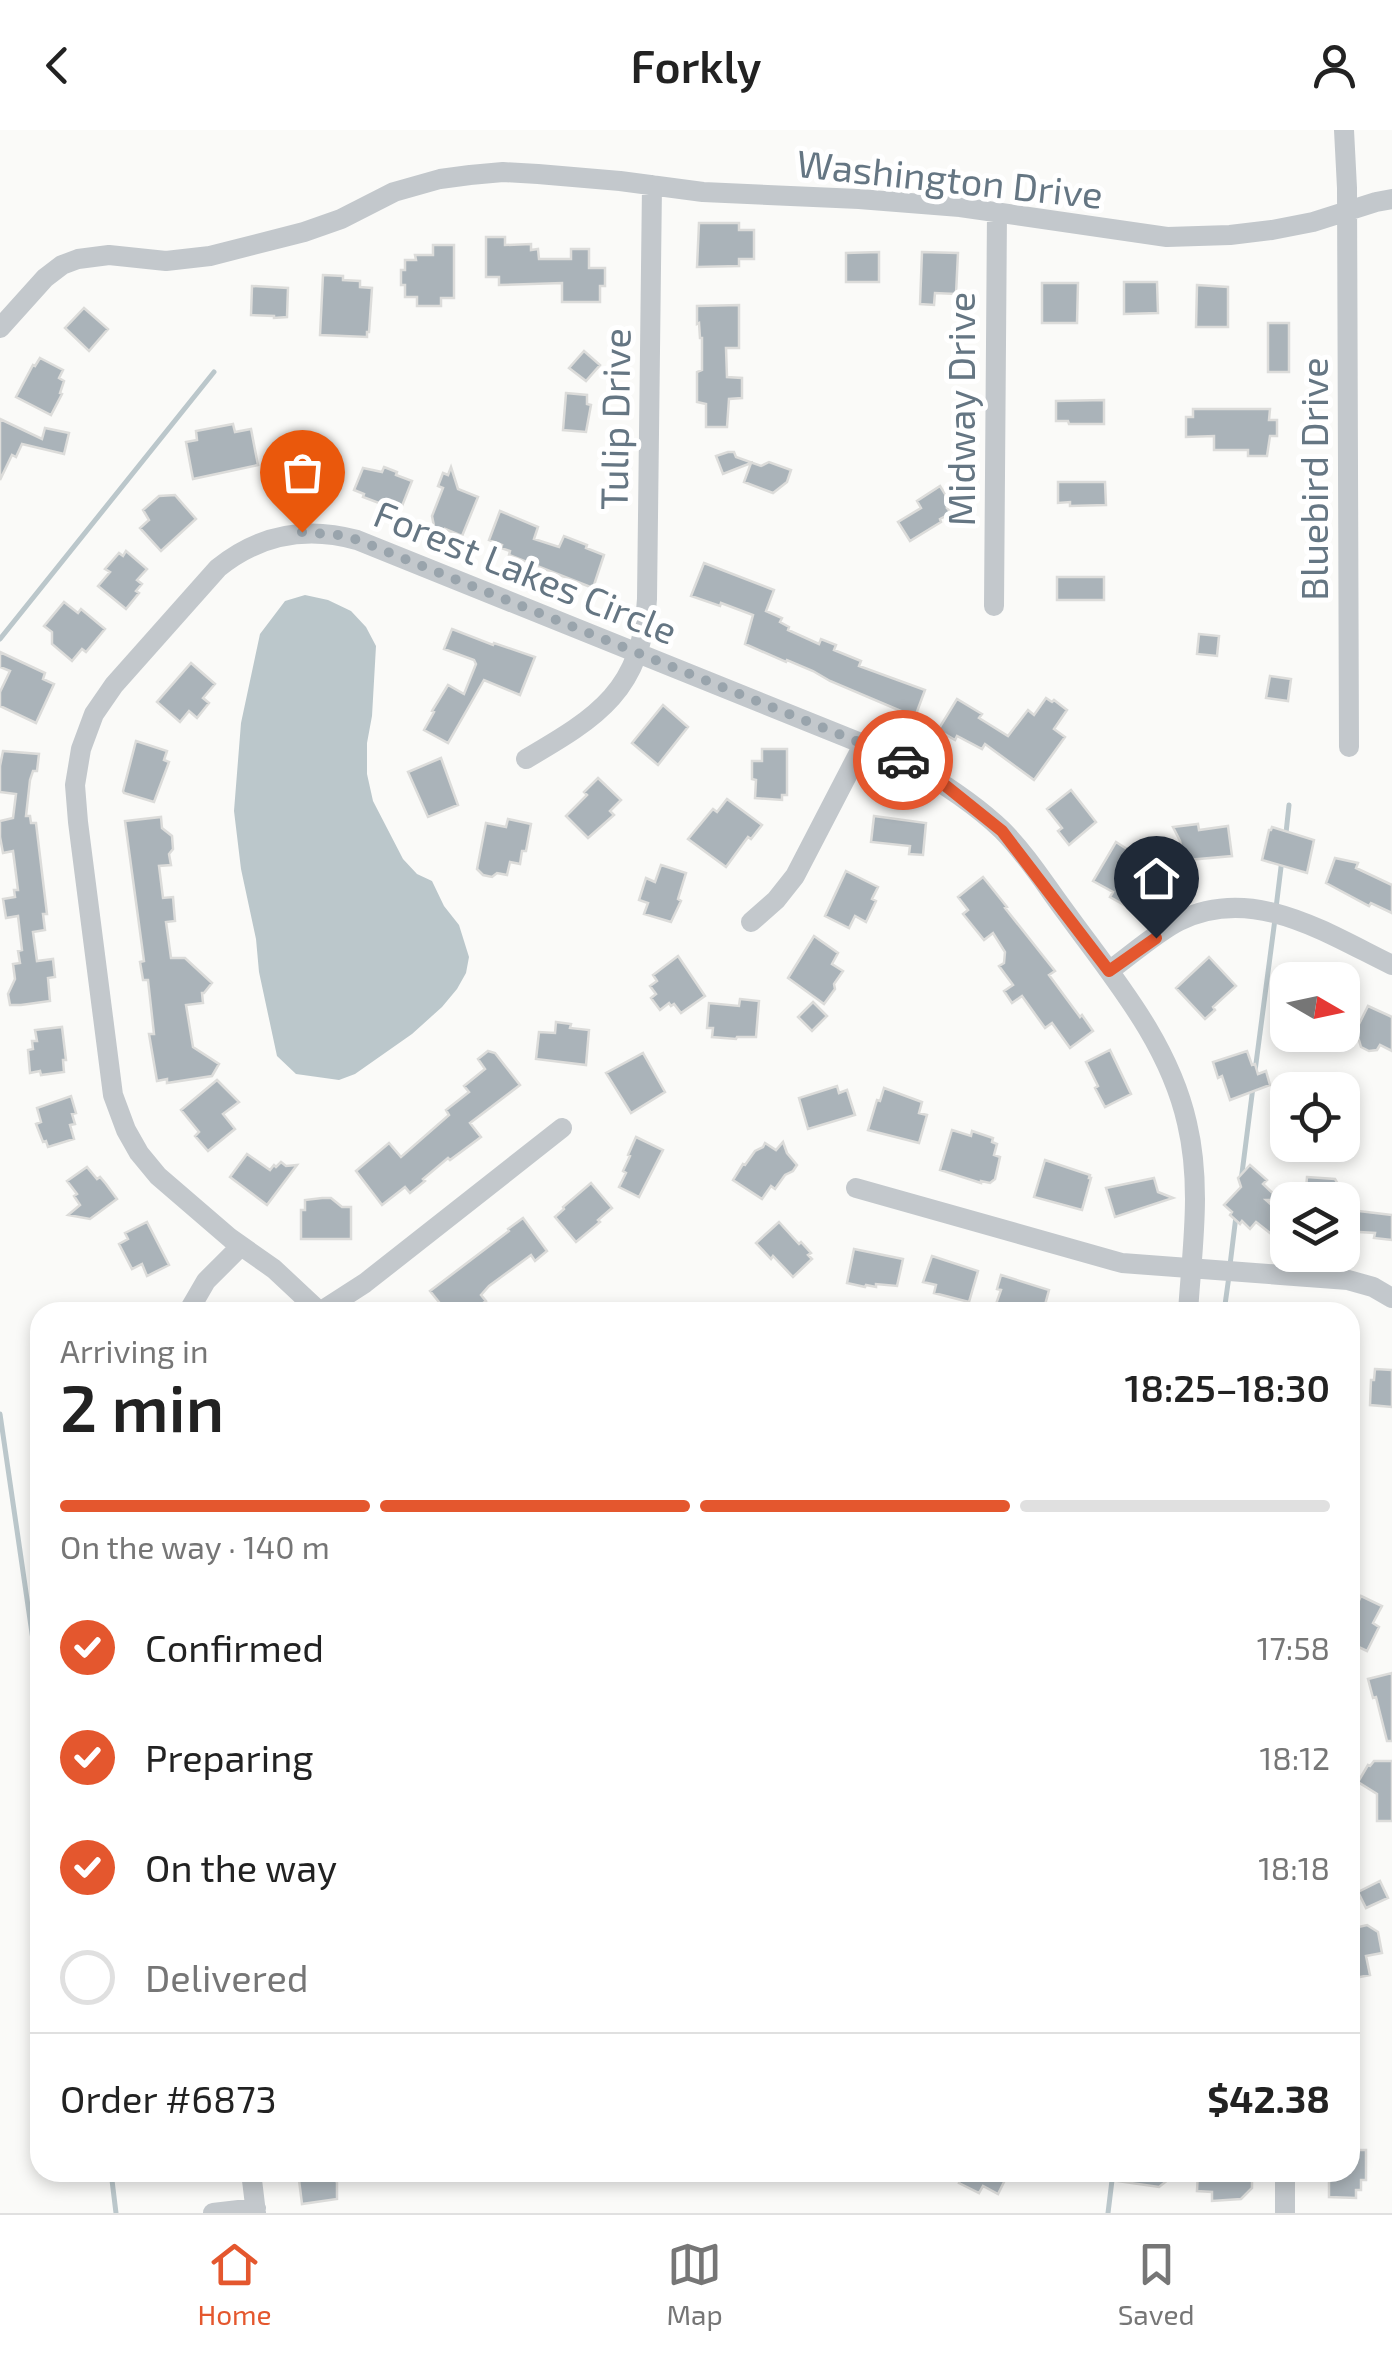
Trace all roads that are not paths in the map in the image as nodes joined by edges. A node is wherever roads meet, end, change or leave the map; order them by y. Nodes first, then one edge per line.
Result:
1 (1344, 130) edge
2 (652, 185) junction
3 (1392, 199) edge
4 (1347, 210) junction
5 (997, 212) junction
6 (0, 328) edge
7 (994, 606) dead end
8 (637, 652) junction
9 (864, 743) junction
10 (1349, 747) dead end
11 (526, 759) dead end
12 (751, 922) dead end
13 (1392, 965) edge
14 (1109, 971) junction
15 (562, 1128) dead end
16 (856, 1188) dead end
17 (240, 1246) junction
18 (1191, 1269) junction
19 (1392, 1298) edge
20 (194, 1302) edge
21 (309, 1302) edge
22 (336, 1302) edge
23 (1189, 1302) edge
24 (252, 2182) edge
25 (1285, 2182) edge
26 (256, 2210) edge
27 (213, 2213) edge
28 (1285, 2213) edge

1 - 4 street, Bluebird Drive
2 - 5 street, Washington Drive
2 - 6 street, Washington Drive
2 - 8 street, Tulip Drive
3 - 4 street, Washington Drive
4 - 5 street, Washington Drive
4 - 10 street, Bluebird Drive
5 - 7 street, Midway Drive
8 - 9 street, Forest Lakes Circle
8 - 11 street, Tulip Drive
8 - 17 street, Forest Lakes Circle
9 - 12 street
9 - 14 street, Forest Lakes Circle
13 - 14 street
14 - 18 street, Forest Lakes Circle
15 - 22 street
16 - 18 street
17 - 20 street
17 - 21 street, Forest Lakes Circle
18 - 19 street
18 - 23 street, Forest Lakes Circle
24 - 26 street
25 - 28 street
26 - 27 street

